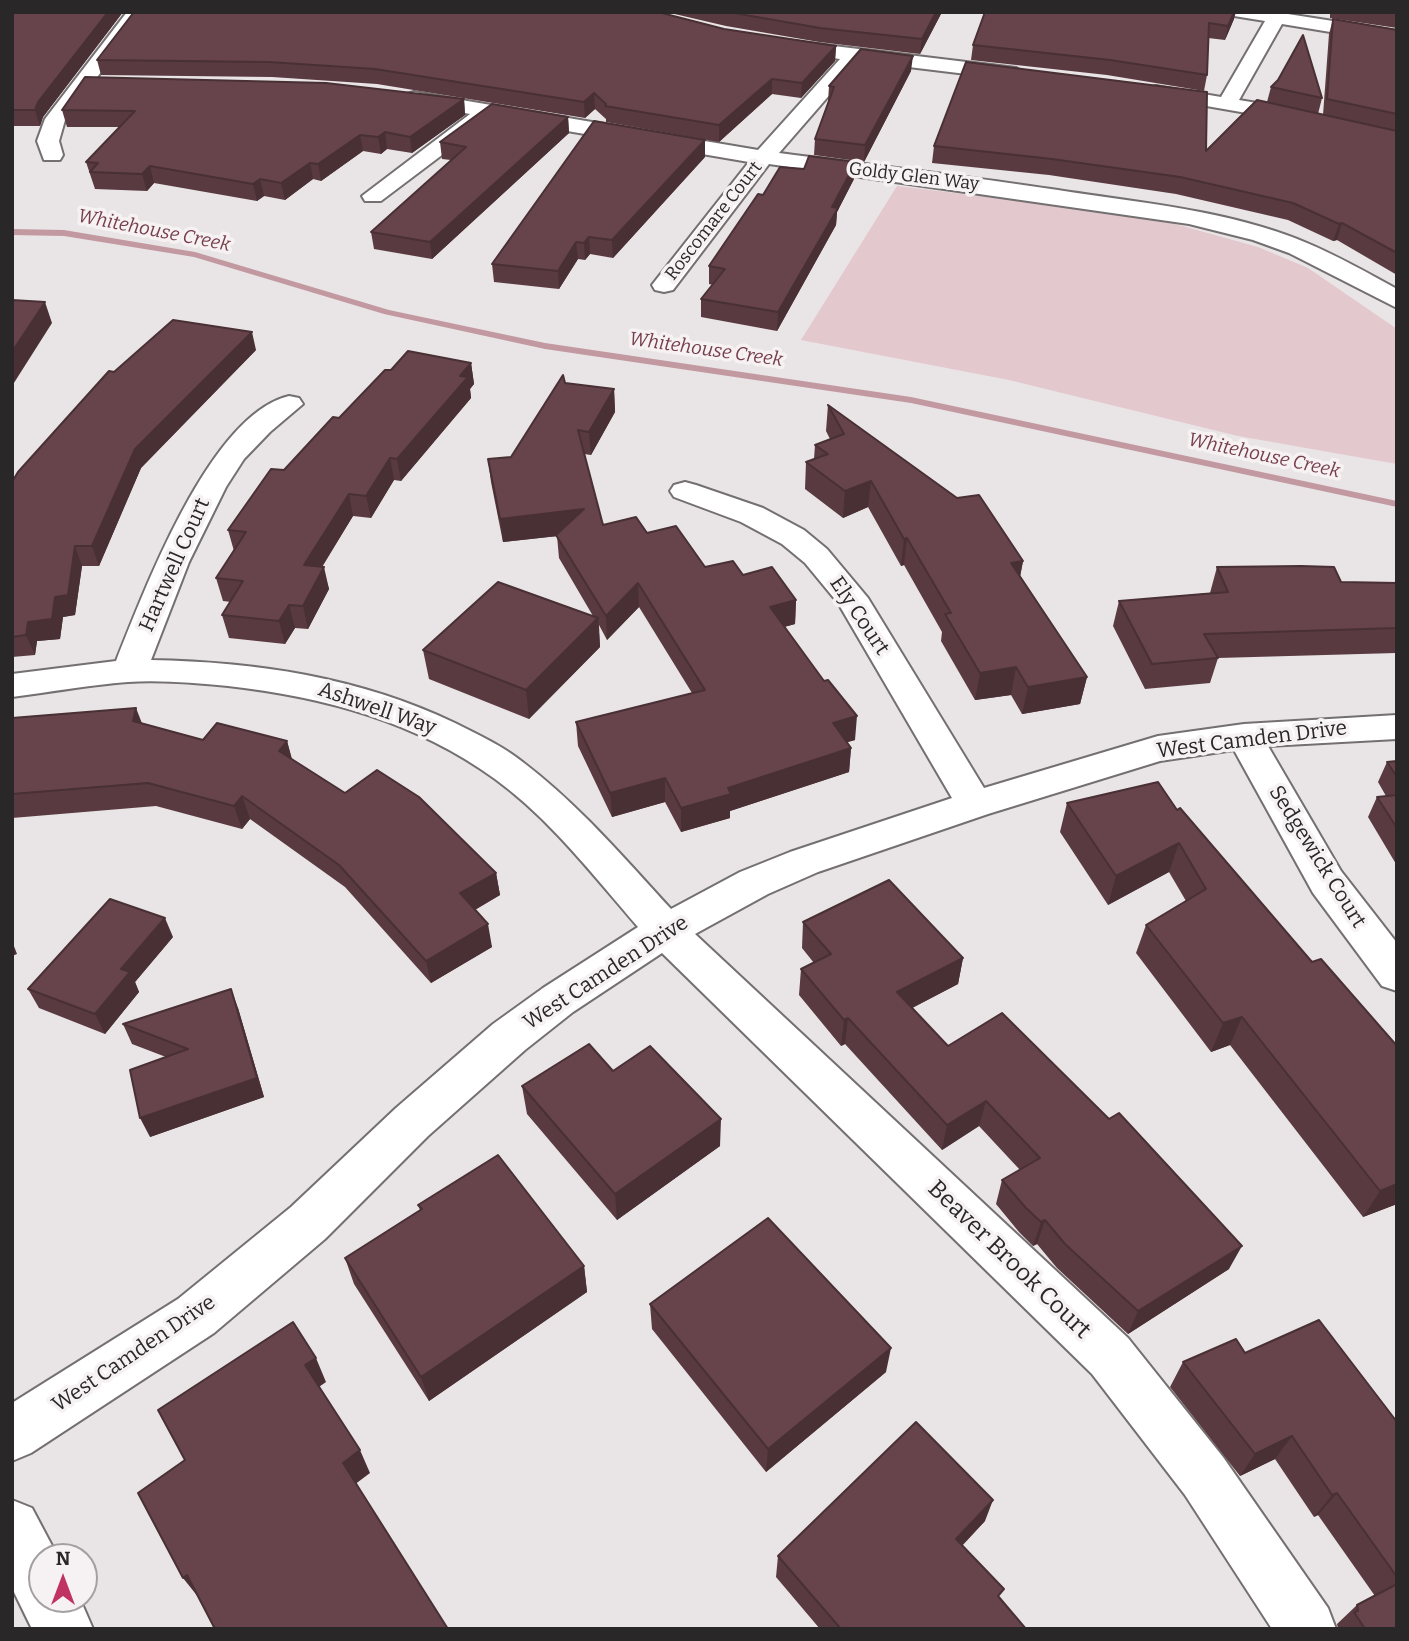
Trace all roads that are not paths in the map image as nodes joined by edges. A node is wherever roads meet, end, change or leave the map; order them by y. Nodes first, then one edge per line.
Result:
1 (137, 12) edge
2 (1240, 12) edge
3 (1279, 14) edge
4 (1397, 37) edge
5 (763, 42) edge
6 (853, 56) junction
7 (1033, 76) edge
8 (82, 84) junction
9 (109, 85) edge
10 (1141, 90) edge
11 (390, 94) edge
12 (1227, 103) junction
13 (489, 110) junction
14 (1397, 141) edge
15 (52, 155) dead end
16 (764, 157) junction
17 (373, 196) dead end
18 (664, 285) dead end
19 (1397, 300) edge
20 (289, 404) dead end
21 (685, 491) dead end
22 (129, 671) junction
23 (12, 686) edge
24 (1397, 727) edge
25 (1244, 736) junction
26 (975, 804) junction
27 (666, 931) junction
28 (1397, 974) edge
29 (12, 1434) edge
30 (12, 1528) edge
31 (28, 1559) edge
32 (55, 1613) edge
33 (64, 1629) edge
34 (1307, 1629) edge

1 - 8 street
2 - 3 street
3 - 4 street
3 - 12 street
5 - 6 street
6 - 7 street
6 - 16 street, Roscomare Court
8 - 9 street
8 - 15 street
10 - 12 street
11 - 13 street, Goldy Glen Way
12 - 14 street
13 - 16 street, Goldy Glen Way
13 - 17 street
16 - 18 street, Roscomare Court
16 - 19 street, Goldy Glen Way
20 - 22 street, Hartwell Court
21 - 26 street, Ely Court
22 - 23 street, Ashwell Way
22 - 27 street, Ashwell Way
24 - 25 street, West Camden Drive
25 - 26 street, West Camden Drive
25 - 28 street, Sedgewick Court
26 - 27 street, West Camden Drive
27 - 29 street, West Camden Drive
27 - 34 street, Beaver Brook Court
30 - 31 street
32 - 33 street

